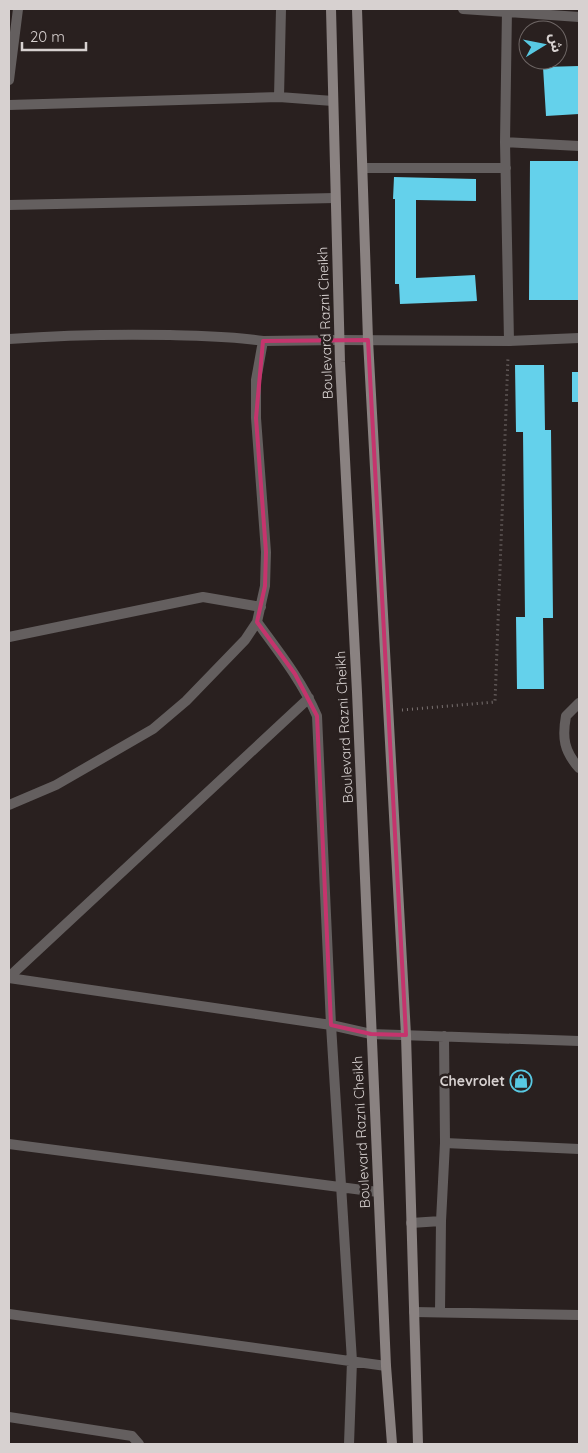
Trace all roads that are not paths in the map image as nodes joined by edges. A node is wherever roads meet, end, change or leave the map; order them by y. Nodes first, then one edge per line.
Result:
1 (18, 9) edge
2 (280, 9) edge
3 (331, 9) edge
4 (357, 9) edge
5 (463, 9) edge
6 (507, 10) edge
7 (579, 18) edge
8 (9, 80) edge
9 (280, 97) junction
10 (333, 101) junction
11 (9, 105) edge
12 (505, 142) junction
13 (579, 146) edge
14 (362, 168) junction
15 (506, 168) junction
16 (335, 198) junction
17 (9, 205) edge
18 (579, 338) edge
19 (9, 339) edge
20 (263, 340) junction
21 (339, 340) junction
22 (368, 340) junction
23 (509, 341) junction
24 (260, 607) junction
25 (257, 622) junction
26 (9, 637) edge
27 (309, 698) junction
28 (579, 703) edge
29 (579, 768) edge
30 (9, 805) edge
31 (9, 977) edge
32 (331, 1025) junction
33 (371, 1034) junction
34 (406, 1035) junction
35 (444, 1036) junction
36 (579, 1042) edge
37 (9, 1144) edge
38 (445, 1144) junction
39 (579, 1149) edge
40 (341, 1187) junction
41 (378, 1192) junction
42 (441, 1221) junction
43 (411, 1224) junction
44 (414, 1312) junction
45 (440, 1312) junction
46 (9, 1314) edge
47 (579, 1315) edge
48 (352, 1361) junction
49 (386, 1366) junction
50 (9, 1416) edge
51 (139, 1444) edge
52 (350, 1444) edge
53 (392, 1444) edge
54 (418, 1444) edge

1 - 8 street
2 - 9 street
3 - 10 main road, Boulevard Razni Cheikh
4 - 14 main road
5 - 6 street
6 - 7 street
6 - 12 street
9 - 10 street
9 - 11 street
10 - 16 main road, Boulevard Razni Cheikh
12 - 13 street
12 - 15 street
14 - 15 street
14 - 22 main road
15 - 23 street
16 - 17 street
16 - 21 main road, Boulevard Razni Cheikh
18 - 23 street
19 - 20 street
20 - 21 street
20 - 24 street
21 - 22 street
21 - 33 main road, Boulevard Razni Cheikh
22 - 23 street
22 - 34 main road
24 - 25 street
24 - 26 street
25 - 27 street
25 - 30 street
27 - 31 street
27 - 32 street
28 - 29 street
31 - 32 street
32 - 33 street
32 - 40 street
33 - 34 street
33 - 41 main road, Boulevard Razni Cheikh
34 - 35 street
34 - 43 main road
35 - 36 street
35 - 38 street
37 - 40 street
38 - 39 street
38 - 42 street
40 - 41 street
40 - 48 street
41 - 49 main road, Boulevard Razni Cheikh
42 - 43 street
42 - 45 street
43 - 44 main road
44 - 45 street
44 - 54 main road
45 - 47 street
46 - 48 street
48 - 49 street
48 - 52 street
49 - 53 main road, Boulevard Razni Cheikh
50 - 51 street

